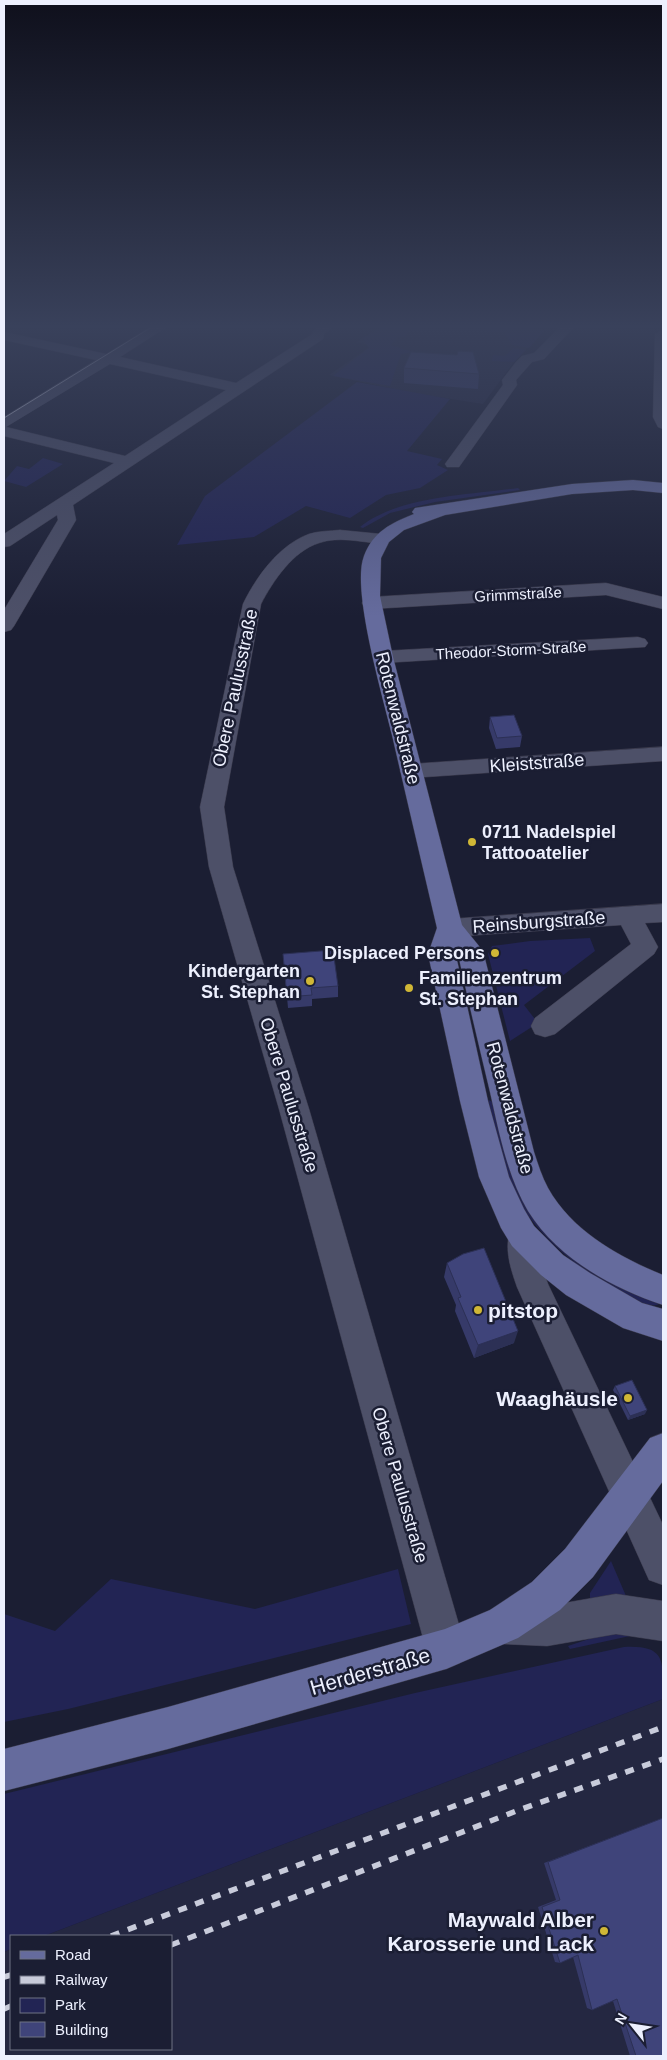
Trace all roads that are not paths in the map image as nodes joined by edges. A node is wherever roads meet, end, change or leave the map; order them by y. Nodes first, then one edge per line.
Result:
1 (184, 424) edge
2 (482, 424) edge
3 (4, 431) edge
4 (127, 461) junction
5 (453, 464) dead end
6 (663, 488) edge
7 (64, 504) junction
8 (372, 538) junction
9 (4, 542) edge
10 (371, 599) junction
11 (663, 602) edge
12 (4, 626) edge
13 (638, 643) dead end
14 (383, 658) junction
15 (663, 754) edge
16 (411, 772) junction
17 (663, 913) edge
18 (629, 916) junction
19 (450, 928) junction
20 (545, 1026) dead end
21 (507, 1095) junction
22 (474, 1101) junction
23 (523, 1236) junction
24 (663, 1290) edge
25 (663, 1325) edge
26 (663, 1451) edge
27 (630, 1493) junction
28 (663, 1566) edge
29 (663, 1621) edge
30 (504, 1624) junction
31 (446, 1649) junction
32 (4, 1770) edge

1 - 4 street
2 - 5 street
3 - 4 street
4 - 7 street
6 - 8 main road
7 - 9 street
7 - 12 street
8 - 10 main road, Rotenwaldstraße
8 - 31 street, Obere Paulusstraße
10 - 11 street, Grimmstraße
10 - 14 main road, Rotenwaldstraße
13 - 14 street, Theodor-Storm-Straße
14 - 16 main road, Rotenwaldstraße
15 - 16 street, Kleiststraße
16 - 19 main road, Rotenwaldstraße
17 - 18 street, Reinsburgstraße
18 - 19 street, Reinsburgstraße
18 - 20 street, Reinsburgstraße
19 - 21 main road, Rotenwaldstraße
19 - 22 main road, Rotenwaldstraße
21 - 22 main road
21 - 24 main road, Rotenwaldstraße
22 - 23 main road, Rotenwaldstraße
23 - 25 main road, Rotenwaldstraße
23 - 27 street, Rotenwaldstraße
26 - 27 main road, Herderstraße
27 - 28 street, Rotenwaldstraße
27 - 30 main road, Herderstraße
29 - 30 street
30 - 31 main road, Herderstraße
31 - 32 main road, Herderstraße

